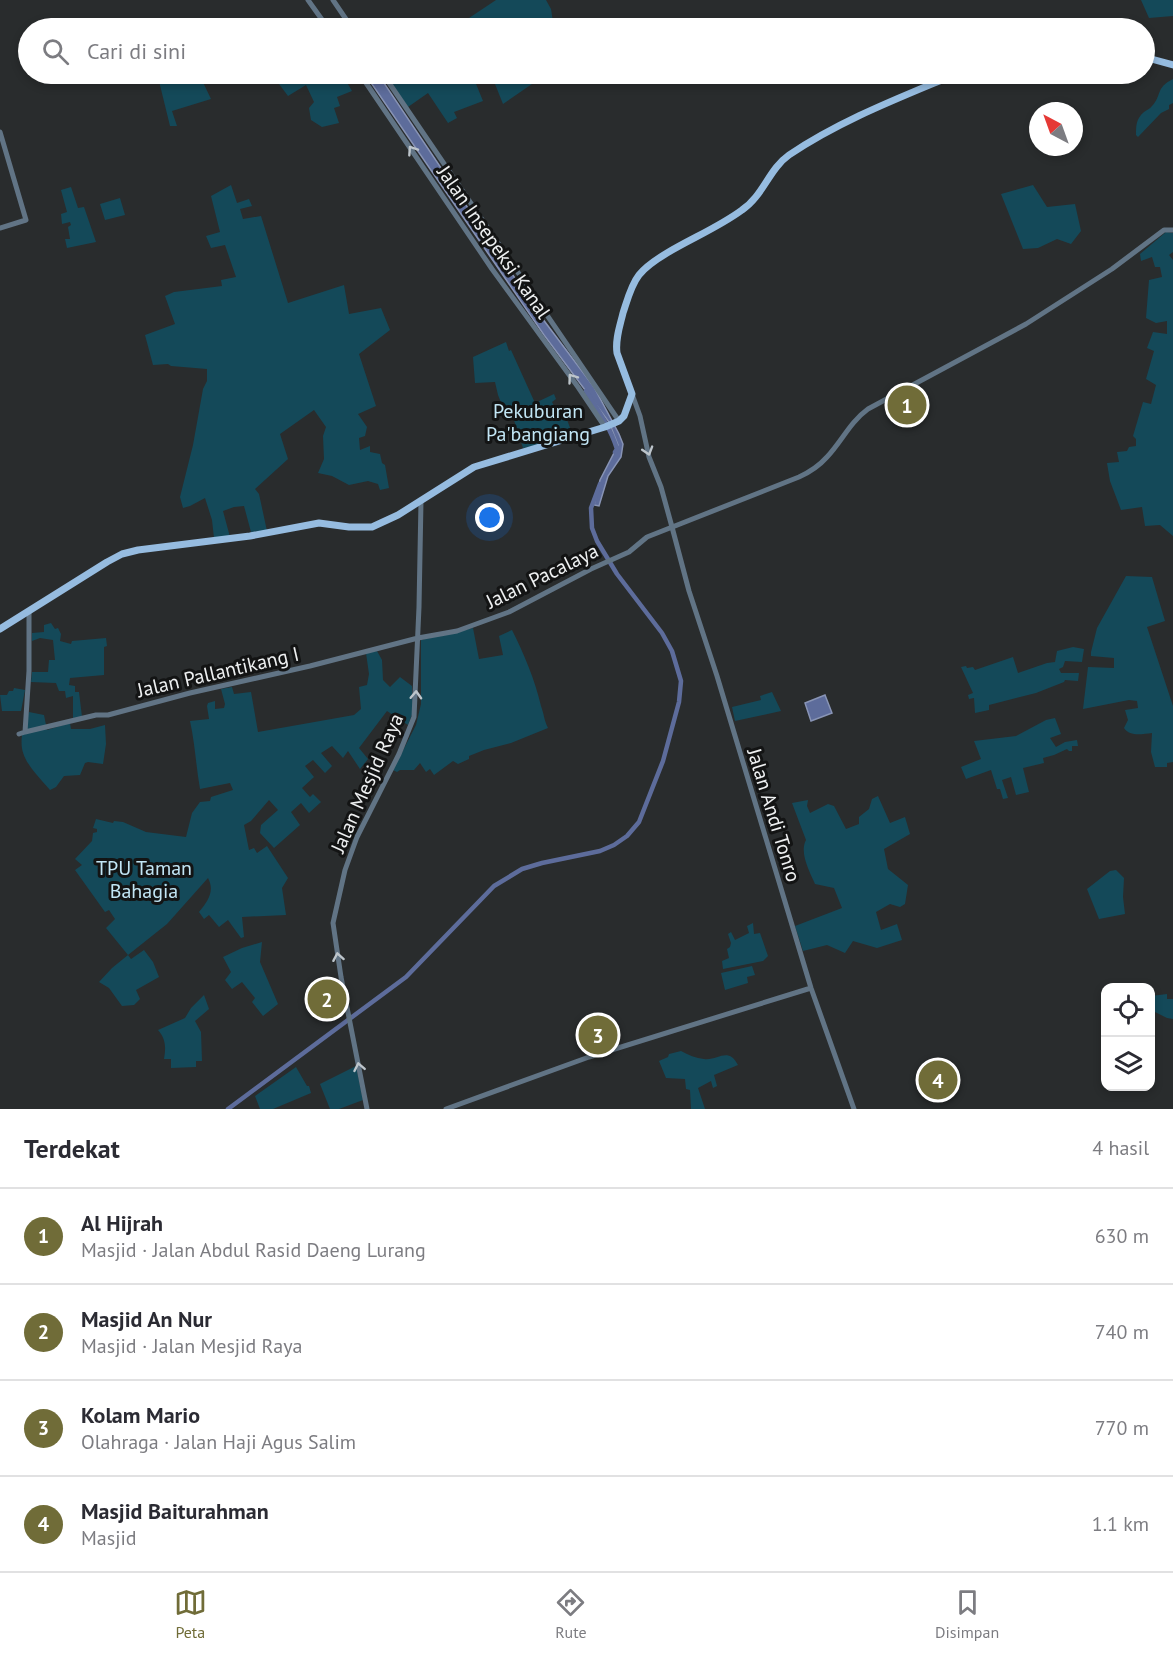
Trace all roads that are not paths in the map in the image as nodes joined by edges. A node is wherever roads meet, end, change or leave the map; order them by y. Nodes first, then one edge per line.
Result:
1 (308, 0) edge
2 (333, 0) edge
3 (321, 18) edge
4 (345, 18) edge
5 (1155, 60) edge
6 (1173, 65) edge
7 (367, 84) edge
8 (390, 84) edge
9 (933, 84) edge
10 (0, 132) edge
11 (0, 228) edge
12 (1173, 230) edge
13 (632, 394) junction
14 (628, 407) junction
15 (637, 408) junction
16 (617, 422) junction
17 (605, 426) junction
18 (421, 501) junction
19 (672, 527) junction
20 (28, 612) junction
21 (0, 630) edge
22 (418, 638) junction
23 (811, 988) junction
24 (367, 1109) edge
25 (446, 1109) edge
26 (854, 1109) edge

1 - 3 street
2 - 4 street
5 - 6 main road
17 -> 7 street, Jalan Insepeksi Kanal
8 - 16 street
9 - 13 main road
10 - 11 street
12 - 19 street, Jalan Pacalaya
13 - 14 main road
13 - 15 street, Jalan Andi Tonro
14 - 15 street
14 - 16 main road
15 -> 19 street, Jalan Andi Tonro
16 - 17 main road
17 - 18 main road
18 - 20 main road
18 - 22 street, Jalan Mesjid Raya
19 - 22 street, Jalan Pacalaya
19 - 23 street, Jalan Andi Tonro
20 - 21 main road
20 - 22 street, Jalan Pallantikang I
24 -> 22 street, Jalan Mesjid Raya
23 - 25 street
23 - 26 street, Jalan Andi Tonro

